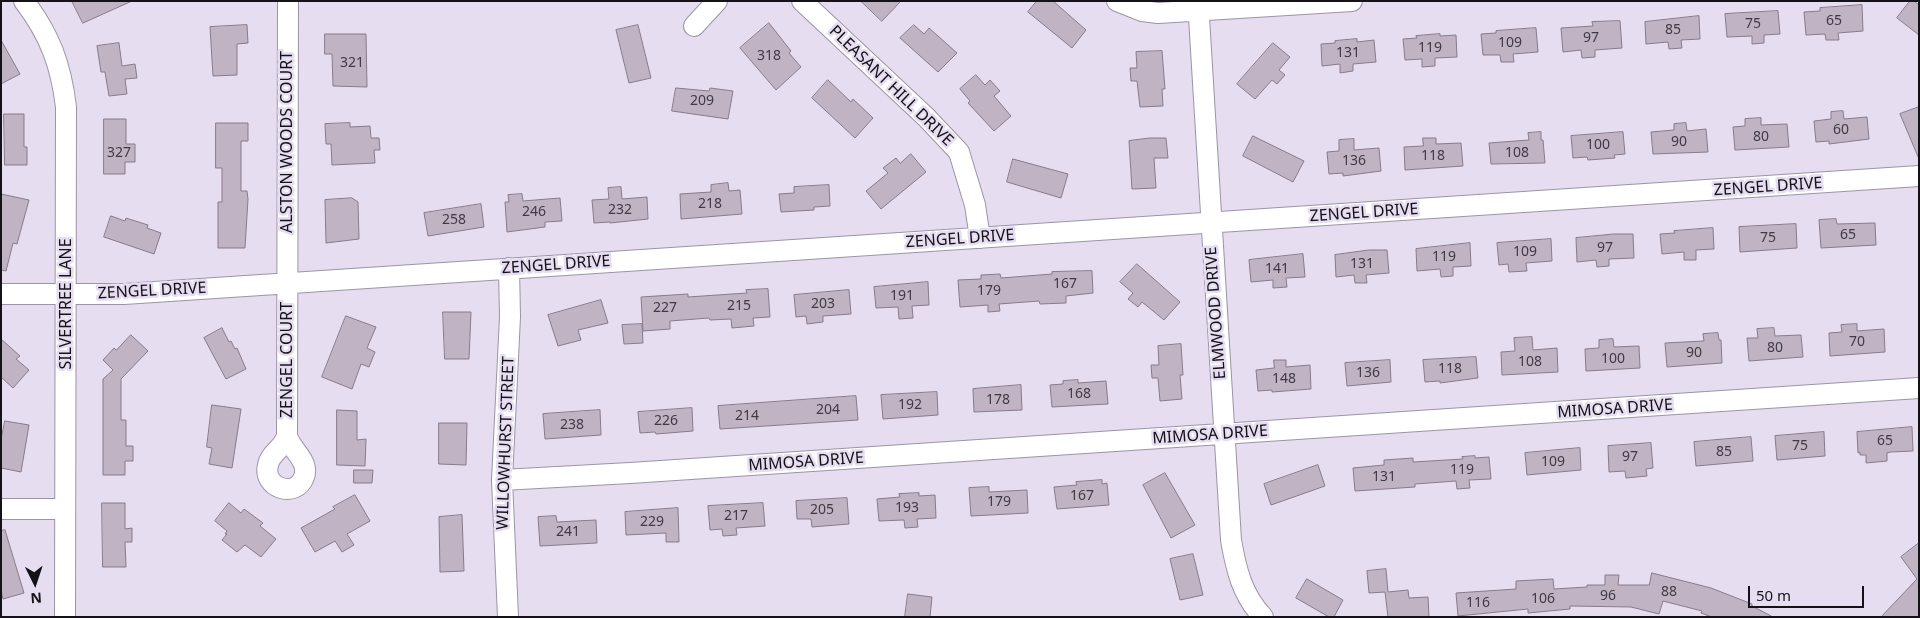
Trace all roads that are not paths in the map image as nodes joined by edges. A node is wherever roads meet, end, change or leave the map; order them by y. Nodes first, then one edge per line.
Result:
1 (24, 1) edge
2 (288, 1) edge
3 (717, 1) edge
4 (802, 1) edge
5 (1117, 1) edge
6 (1352, 1) edge
7 (1198, 6) edge
8 (694, 26) dead end
9 (1919, 176) edge
10 (1211, 223) junction
11 (980, 238) junction
12 (509, 268) junction
13 (287, 283) junction
14 (1, 294) edge
15 (67, 294) junction
16 (1919, 388) edge
17 (1224, 434) junction
18 (287, 436) dead end
19 (502, 480) junction
20 (1, 509) edge
21 (65, 509) junction
22 (65, 617) edge
23 (508, 617) edge
24 (1263, 617) edge

1 - 15 street, SILVERTREE LANE
2 - 13 street, ALSTON WOODS COURT
3 - 8 street
4 - 11 street, PLEASANT HILL DRIVE
5 - 7 street
6 - 7 street
7 - 10 street, ELMWOOD DRIVE
9 - 10 street, ZENGEL DRIVE
10 - 11 street, ZENGEL DRIVE
10 - 17 street, ELMWOOD DRIVE
11 - 12 street, ZENGEL DRIVE
12 - 13 street, ZENGEL DRIVE
12 - 19 street, WILLOWHURST STREET
13 - 15 street, ZENGEL DRIVE
13 - 18 street, ZENGEL COURT
14 - 15 street, ZENGEL DRIVE
15 - 21 street, SILVERTREE LANE
16 - 17 street, MIMOSA DRIVE
17 - 19 street, MIMOSA DRIVE
17 - 24 street, ELMWOOD DRIVE
19 - 23 street, WILLOWHURST STREET
20 - 21 street
21 - 22 street, SILVERTREE LANE

